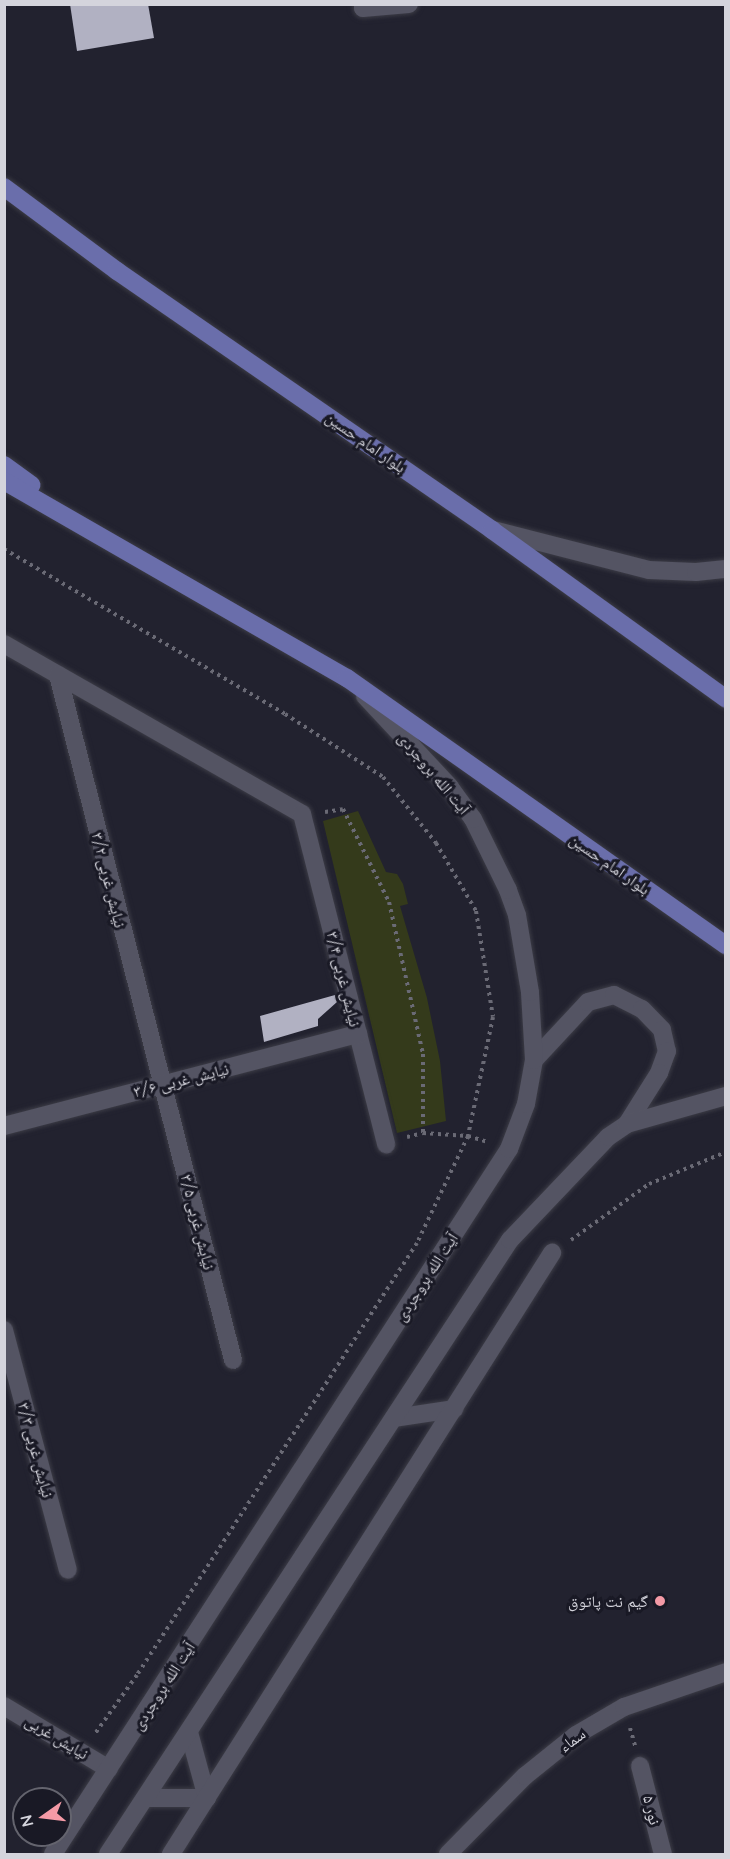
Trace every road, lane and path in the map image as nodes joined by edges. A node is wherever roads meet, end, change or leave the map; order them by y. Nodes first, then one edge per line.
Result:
1 (409, 4) edge
2 (363, 6) edge
3 (4, 187) edge
4 (4, 465) edge
5 (4, 481) edge
6 (492, 530) junction
7 (113, 543) junction
8 (4, 549) edge
9 (726, 569) edge
10 (4, 644) edge
11 (58, 675) junction
12 (347, 678) junction
13 (726, 699) edge
14 (302, 814) junction
15 (726, 945) edge
16 (358, 1034) junction
17 (534, 1060) junction
18 (163, 1084) junction
19 (726, 1096) edge
20 (627, 1124) junction
21 (4, 1126) edge
22 (423, 1132) junction
23 (468, 1136) junction
24 (386, 1144) joint
25 (509, 1149) junction
26 (726, 1152) edge
27 (552, 1253) joint
28 (4, 1330) edge
29 (233, 1360) dead end
30 (12, 1386) edge
31 (454, 1409) junction
32 (394, 1418) junction
33 (68, 1570) dead end
34 (726, 1672) edge
35 (4, 1706) edge
36 (624, 1707) junction
37 (189, 1732) junction
38 (81, 1752) junction
39 (640, 1766) joint
40 (109, 1769) junction
41 (145, 1798) junction
42 (207, 1798) junction
43 (53, 1854) edge
44 (108, 1854) edge
45 (171, 1854) edge
46 (448, 1854) edge
47 (663, 1854) edge

1 - 2 street
3 - 6 main road, بلوار امام حسین
4 - 7 main road
5 - 7 main road, بلوار امام حسین
6 - 9 street
6 - 13 main road, بلوار امام حسین
7 - 12 main road, بلوار امام حسین
8 - 23 path
10 - 11 street
11 - 14 street
11 - 18 street, نیایش غربی ۳/۲
12 - 15 main road, بلوار امام حسین
12 - 17 street, آیت الله بروجردی
14 - 16 street, نیایش غربی ۳/۴
14 - 22 path
16 - 18 street, نیایش غربی ۳/۶
16 - 24 street, نیایش غربی ۳/۴
17 - 20 street
17 - 25 street, آیت الله بروجردی
18 - 21 street, نیایش غربی ۳/۶
18 - 29 street, نیایش غربی ۳/۵
19 - 20 street
20 - 32 street
22 - 23 path
22 - 24 path
23 - 25 path
23 - 38 path
25 - 40 street, آیت الله بروجردی
26 - 27 path
27 - 31 street
28 - 30 street, نیایش غربی ۳/۳
30 - 33 street, نیایش غربی ۳/۳
31 - 32 street
31 - 42 street
32 - 37 street
34 - 36 street, سماء
35 - 38 street, نیایش غربی
36 - 39 path
36 - 46 street, سماء
37 - 41 street
37 - 42 street
38 - 40 street, نیایش غربی
39 - 47 street, نور ۵
40 - 43 street, آیت الله بروجردی
41 - 42 street
41 - 44 street
42 - 45 street

